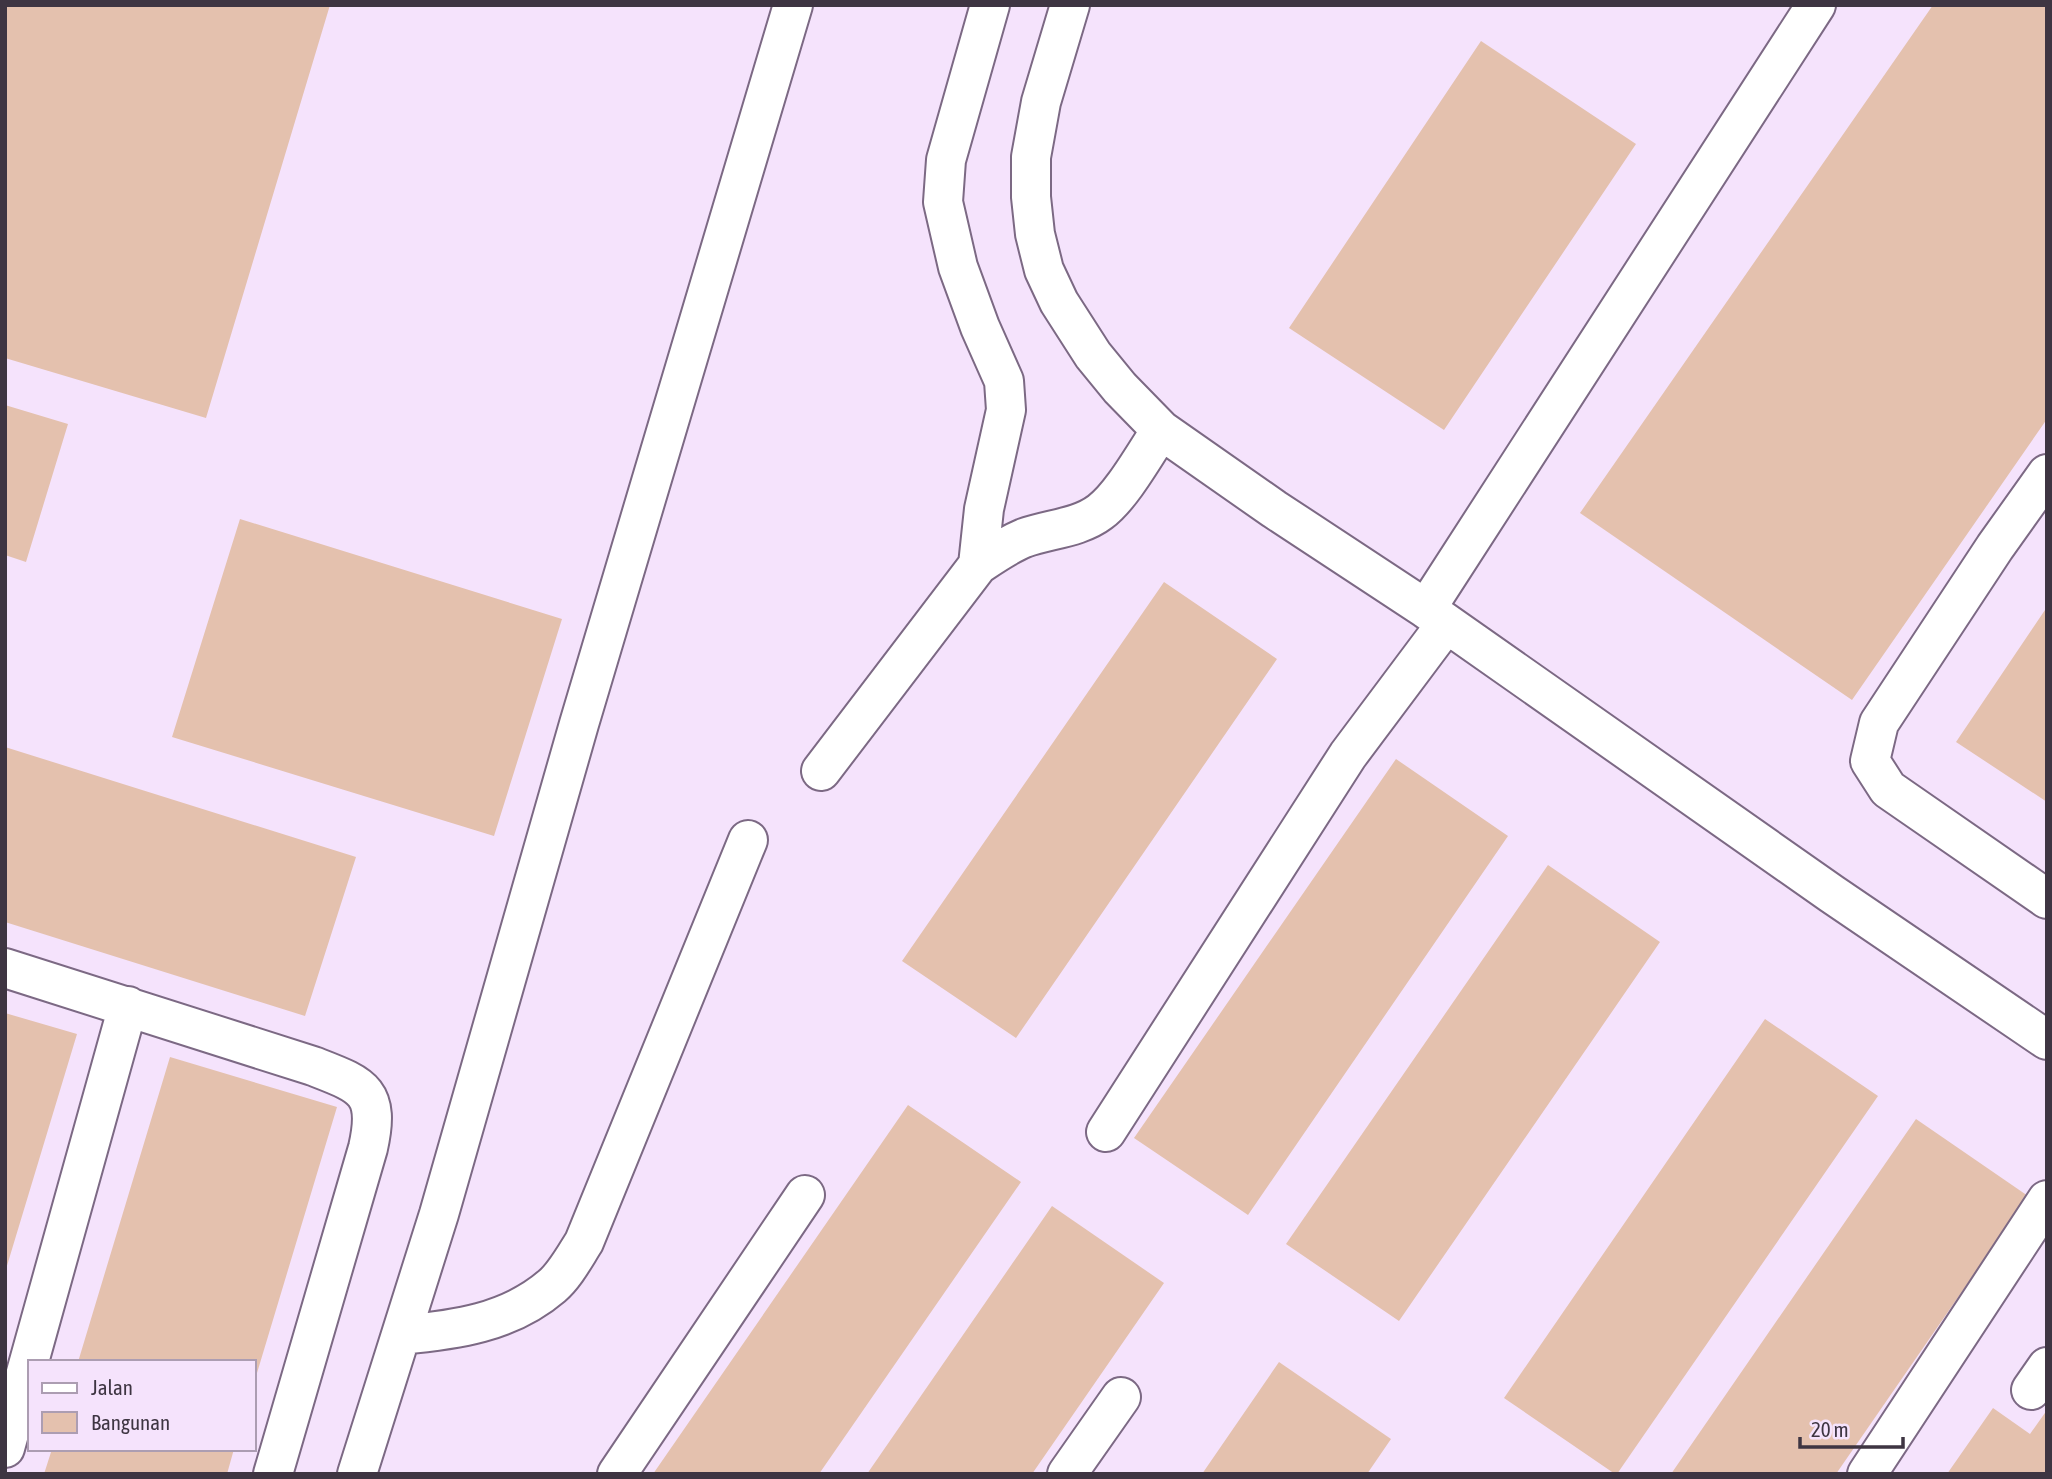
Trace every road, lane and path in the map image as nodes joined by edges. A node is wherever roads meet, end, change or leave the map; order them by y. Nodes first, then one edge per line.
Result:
1 (793, 5) edge
2 (989, 5) edge
3 (1070, 5) edge
4 (1816, 5) edge
5 (1161, 430) junction
6 (2047, 474) edge
7 (978, 565) junction
8 (1436, 616) junction
9 (821, 771) dead end
10 (748, 840) dead end
11 (2047, 900) edge
12 (5, 968) edge
13 (128, 1006) junction
14 (2047, 1040) edge
15 (1107, 1132) dead end
16 (805, 1195) dead end
17 (2047, 1200) edge
18 (401, 1335) junction
19 (29, 1360) edge
20 (28, 1365) edge
21 (1121, 1397) dead end
22 (5, 1448) edge
23 (274, 1474) edge
24 (357, 1474) edge
25 (617, 1474) edge
26 (1067, 1474) edge
27 (1867, 1474) edge

1 - 18 street
2 - 7 street
3 - 5 street
4 - 8 street
5 - 7 street
5 - 8 street
6 - 11 street
7 - 9 street
8 - 14 street
8 - 15 street
10 - 18 street
12 - 13 street
13 - 19 street
13 - 23 street
16 - 25 street
17 - 27 street
18 - 24 street
20 - 22 street
21 - 26 street

